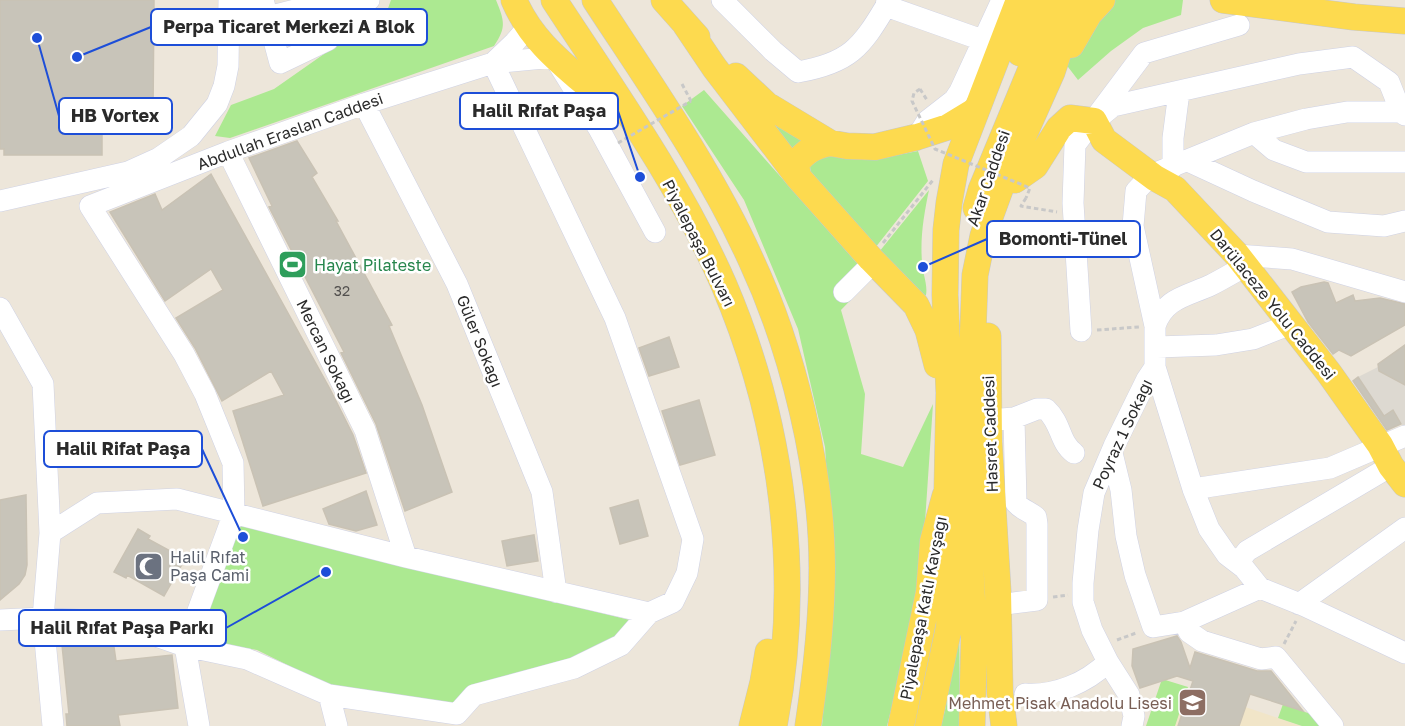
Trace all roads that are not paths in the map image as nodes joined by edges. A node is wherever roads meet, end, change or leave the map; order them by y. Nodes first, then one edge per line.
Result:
1 (229, 0) edge
2 (243, 0) edge
3 (369, 0) edge
4 (514, 0) edge
5 (554, 0) edge
6 (595, 0) edge
7 (664, 0) edge
8 (722, 0) edge
9 (1002, 0) edge
10 (1019, 0) edge
11 (1037, 0) edge
12 (1057, 0) edge
13 (1072, 0) edge
14 (1102, 0) edge
15 (1223, 0) edge
16 (330, 2) edge
17 (886, 3) edge
18 (294, 5) edge
19 (266, 8) edge
20 (1405, 21) edge
21 (685, 24) junction
22 (1239, 25) dead end
23 (528, 27) junction
24 (228, 37) junction
25 (328, 40) dead end
26 (985, 41) junction
27 (554, 57) junction
28 (493, 63) junction
29 (1052, 72) junction
30 (1179, 92) junction
31 (364, 104) junction
32 (976, 110) junction
33 (1403, 113) edge
34 (630, 119) junction
35 (1094, 121) junction
36 (1254, 134) junction
37 (917, 137) junction
38 (830, 143) junction
39 (1021, 145) junction
40 (228, 152) junction
41 (1405, 162) edge
42 (1171, 168) junction
43 (798, 177) junction
44 (1020, 189) junction
45 (0, 201) edge
46 (1405, 221) edge
47 (655, 232) dead end
48 (872, 260) junction
49 (1241, 260) junction
50 (946, 265) junction
51 (844, 292) dead end
52 (1405, 292) edge
53 (0, 308) edge
54 (1291, 324) junction
55 (1081, 331) road end
56 (1156, 347) junction
57 (949, 393) junction
58 (1014, 418) junction
59 (989, 420) junction
60 (1405, 436) edge
61 (964, 437) junction
62 (1074, 453) dead end
63 (1112, 453) junction
64 (1392, 465) edge
65 (1192, 489) junction
66 (947, 490) junction
67 (234, 513) junction
68 (1405, 528) edge
69 (50, 533) junction
70 (406, 557) junction
71 (1238, 563) junction
72 (787, 570) junction
73 (1260, 588) junction
74 (556, 592) junction
75 (998, 604) junction
76 (1302, 605) junction
77 (649, 613) junction
78 (43, 618) junction
79 (0, 620) edge
80 (1184, 622) junction
81 (185, 646) junction
82 (1405, 652) edge
83 (1105, 654) junction
84 (1000, 693) junction
85 (1025, 694) dead end
86 (329, 695) junction
87 (459, 720) edge
88 (53, 726) edge
89 (199, 726) edge
90 (337, 726) edge
91 (752, 726) edge
92 (774, 726) edge
93 (808, 726) edge
94 (901, 726) edge
95 (928, 726) edge
96 (972, 726) edge
97 (993, 726) edge
98 (1004, 726) edge
99 (1132, 726) edge
100 (1333, 726) edge

1 - 24 street
2 - 19 street
3 - 16 street
4 - 23 main road
5 - 34 main road, Piyalepaşa Bulvarı
6 - 93 main road
7 - 21 main road
8 - 17 street
9 - 26 street
10 - 32 main road
11 - 50 main road, Akar Caddesi
12 - 61 main road, Akar Caddesi
13 - 29 main road
14 - 29 main road
15 - 20 main road
16 - 18 street
17 - 26 street
18 - 19 street
19 - 24 street
19 - 25 street
21 - 38 main road
21 - 43 main road
22 - 35 street
23 - 27 main road
23 - 28 street, Abdullah Eraslan Caddesi
24 - 45 street
26 - 37 street
27 - 28 street, Abdullah Eraslan Caddesi
27 - 34 main road
27 - 47 street
28 - 31 street, Abdullah Eraslan Caddesi
28 - 77 street
29 - 39 main road
30 - 33 street
30 - 35 street
30 - 42 street
31 - 40 street, Abdullah Eraslan Caddesi
31 - 74 street, Güler Sokağı
32 - 37 main road
32 - 50 main road
33 - 36 street
34 - 72 main road, Piyalepaşa Bulvarı
35 - 42 main road, Darülaceze Yolu Caddesi
35 - 44 main road
35 - 55 street
36 - 41 street
36 - 42 street
37 - 38 main road
38 - 43 main road
39 - 44 main road, Hasret Caddesi
39 - 61 main road
40 - 67 street, Abdullah Eraslan Caddesi
40 - 70 street, Mercan Sokağı
42 - 46 street
42 - 49 main road, Darülaceze Yolu Caddesi
42 - 56 street
43 - 48 main road
44 - 59 main road, Hasret Caddesi
48 - 51 street
48 - 57 main road
49 - 52 street
49 - 54 main road, Darülaceze Yolu Caddesi
49 - 56 street, Poyraz 1 Sokağı
50 - 57 main road
53 - 69 street
54 - 56 street
54 - 64 main road, Darülaceze Yolu Caddesi
56 - 63 street, Poyraz 1 Sokağı
56 - 65 street
57 - 66 main road
58 - 59 street
58 - 62 street
58 - 75 street
59 - 75 main road, Hasret Caddesi
60 - 64 street
61 - 96 main road
63 - 80 street
63 - 83 street, Poyraz 1 Sokağı
64 - 65 street
64 - 71 street
65 - 71 street
66 - 94 main road, Piyalepaşa Katlı Kavşağı
66 - 95 main road
67 - 69 street
67 - 70 street
67 - 81 street
68 - 76 street
69 - 78 street
70 - 74 street
71 - 73 street
72 - 91 main road
72 - 92 main road, Piyalepaşa Bulvarı
73 - 76 street
73 - 80 street
74 - 77 street
75 - 84 main road, Hasret Caddesi
76 - 82 street
77 - 87 street
78 - 79 street
78 - 81 street
78 - 88 street
80 - 100 street
81 - 86 street
81 - 89 street
83 - 85 street
83 - 99 street, Poyraz 1 Sokağı
84 - 97 main road
84 - 98 main road, Hasret Caddesi
86 - 87 street
86 - 90 street

